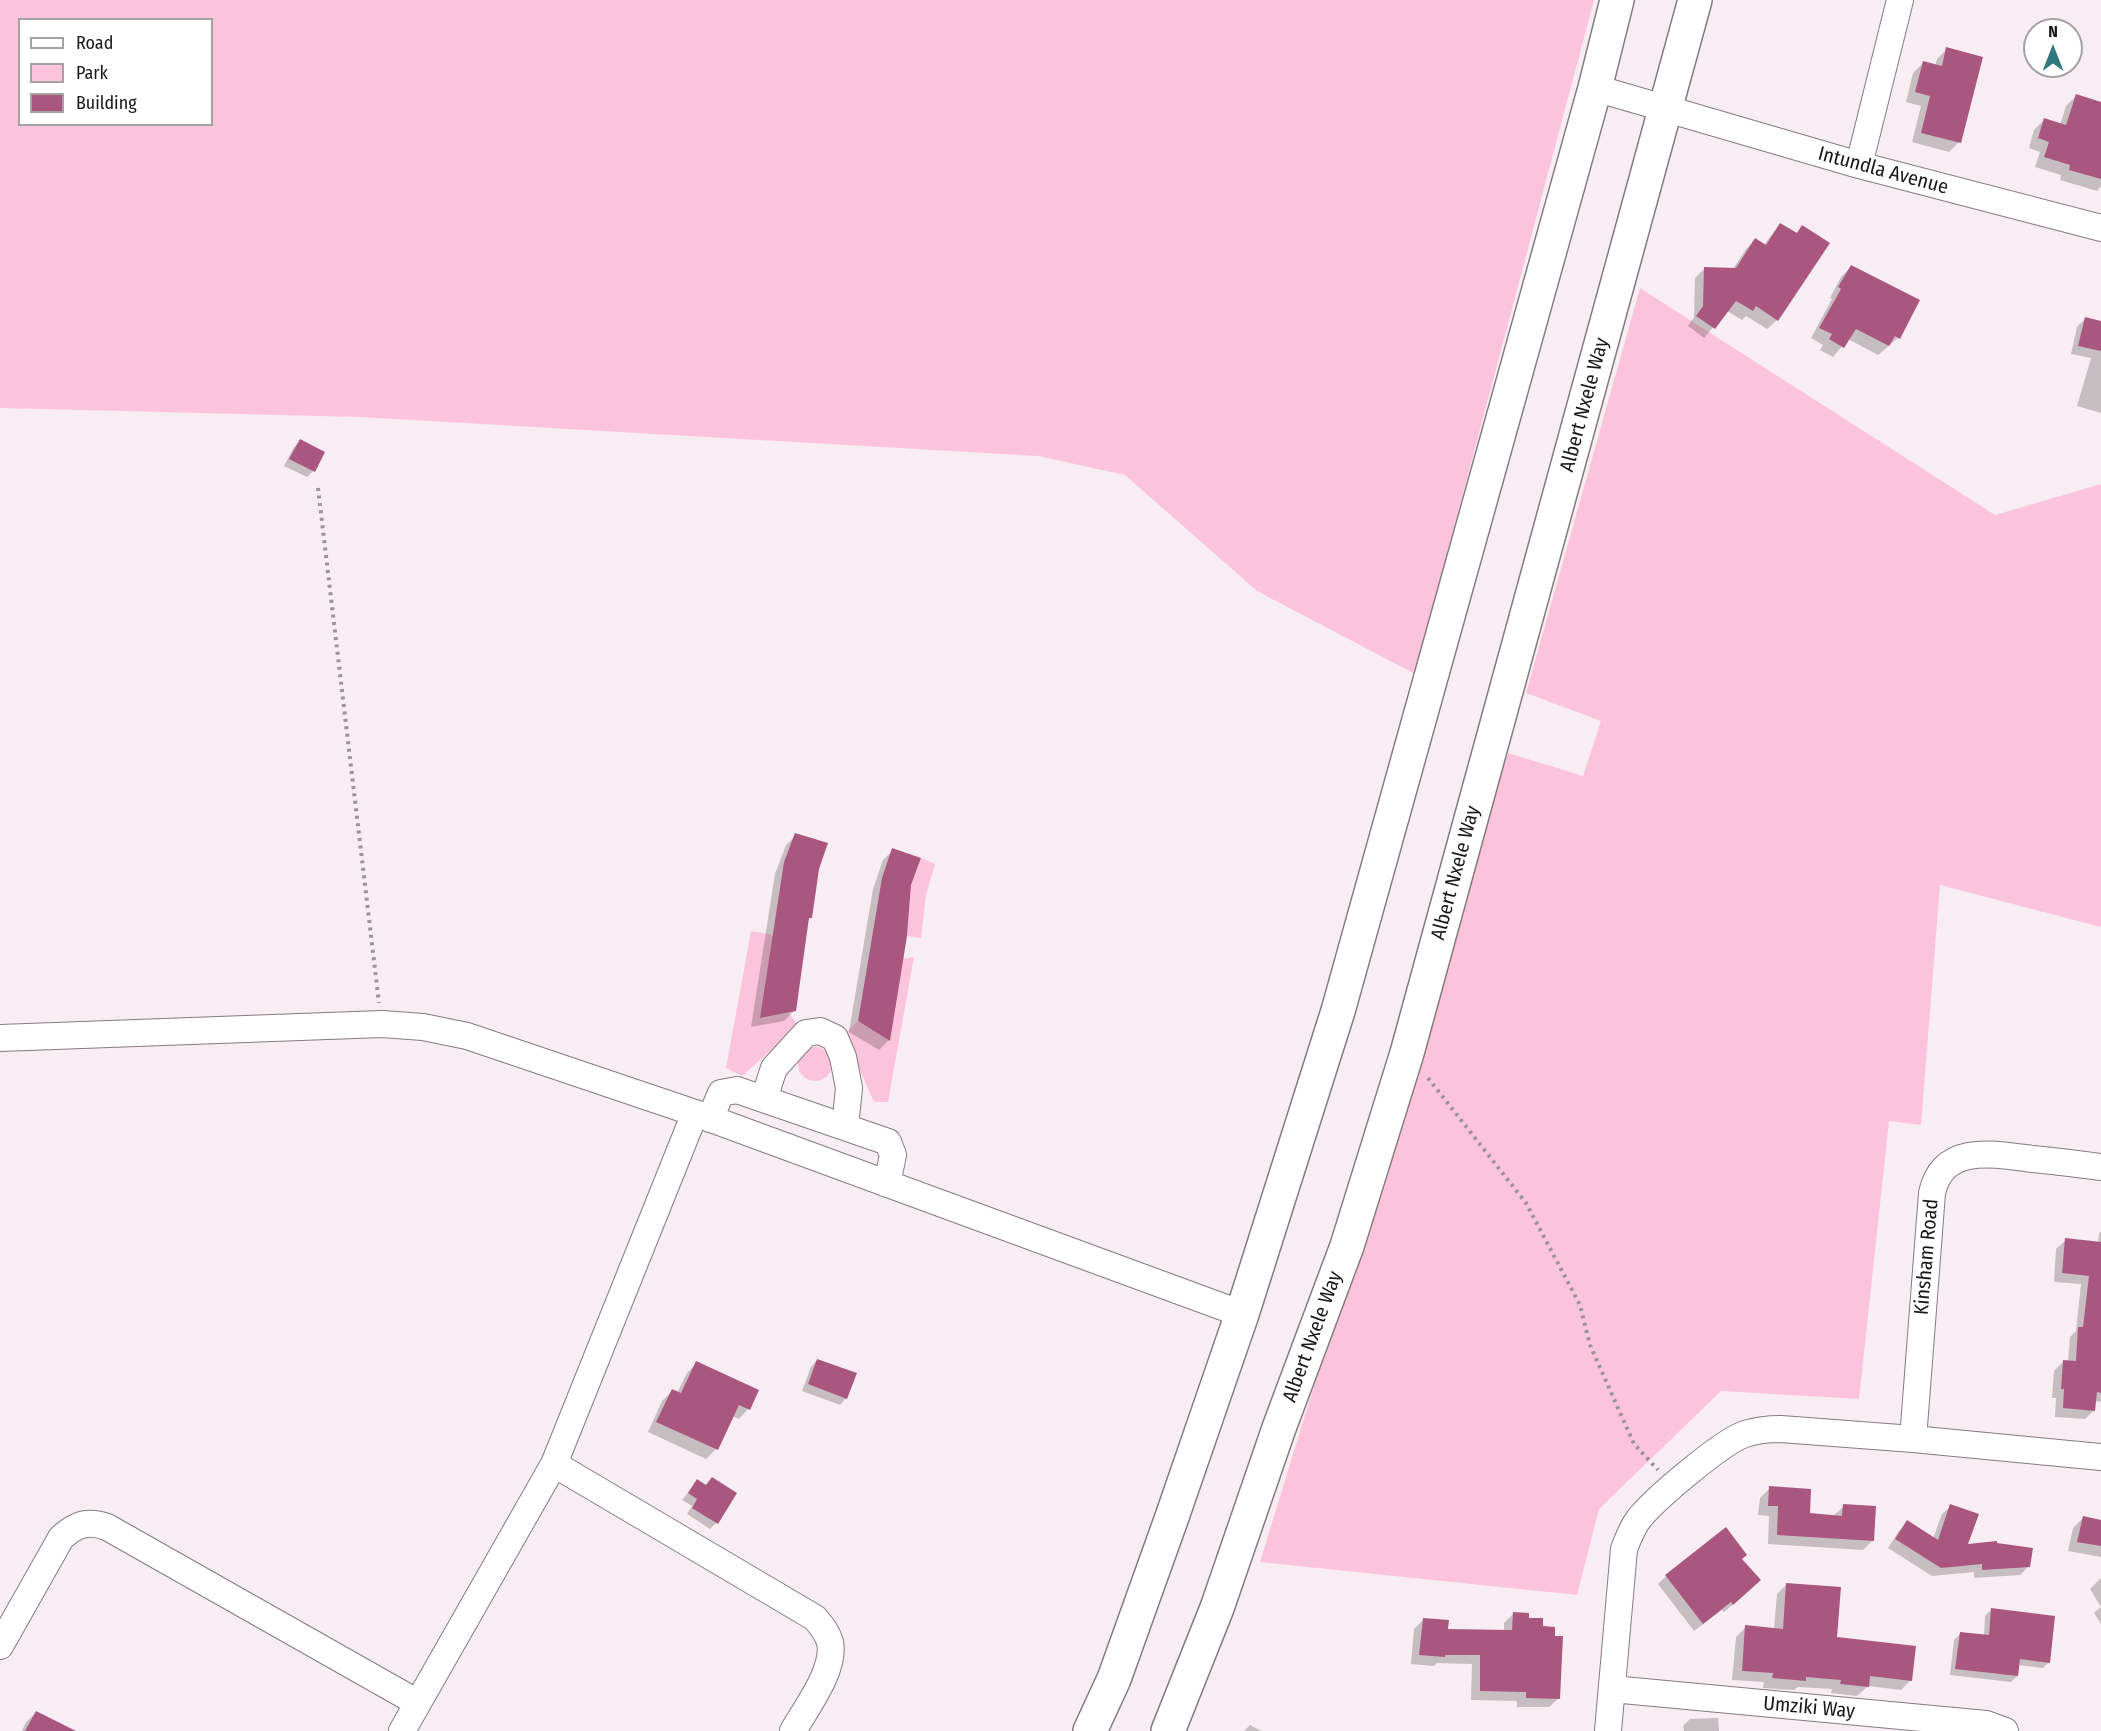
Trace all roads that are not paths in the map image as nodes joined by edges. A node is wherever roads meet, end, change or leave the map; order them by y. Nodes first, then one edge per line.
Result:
1 (1617, 0) edge
2 (1695, 0) edge
3 (1900, 0) edge
4 (1595, 88) junction
5 (1666, 108) junction
6 (1859, 165) junction
7 (2101, 228) edge
8 (0, 1038) edge
9 (764, 1099) junction
10 (703, 1116) junction
11 (845, 1127) junction
12 (2101, 1167) edge
13 (887, 1184) junction
14 (1242, 1314) junction
15 (1913, 1438) junction
16 (2101, 1457) edge
17 (554, 1464) junction
18 (0, 1646) edge
19 (1612, 1689) junction
20 (418, 1703) junction
21 (402, 1731) edge
22 (793, 1731) edge
23 (1090, 1731) edge
24 (1168, 1731) edge
25 (1608, 1731) edge
26 (2005, 1731) edge

1 - 4 main road
2 - 5 main road, Albert Nxele Way
3 - 6 street
4 - 5 street, Intundla Avenue
4 - 14 main road
5 - 6 street, Intundla Avenue
5 - 24 main road, Albert Nxele Way
6 - 7 street, Intundla Avenue
8 - 10 street
9 - 10 street
9 - 11 street
9 - 11 street
10 - 13 street
10 - 17 street
11 - 13 street
12 - 15 street, Kinsham Road
13 - 14 street
14 - 23 main road
15 - 16 street
15 - 19 street
17 - 20 street
17 - 22 street
18 - 20 street
19 - 25 street
19 - 26 street, Umziki Way
20 - 21 street

